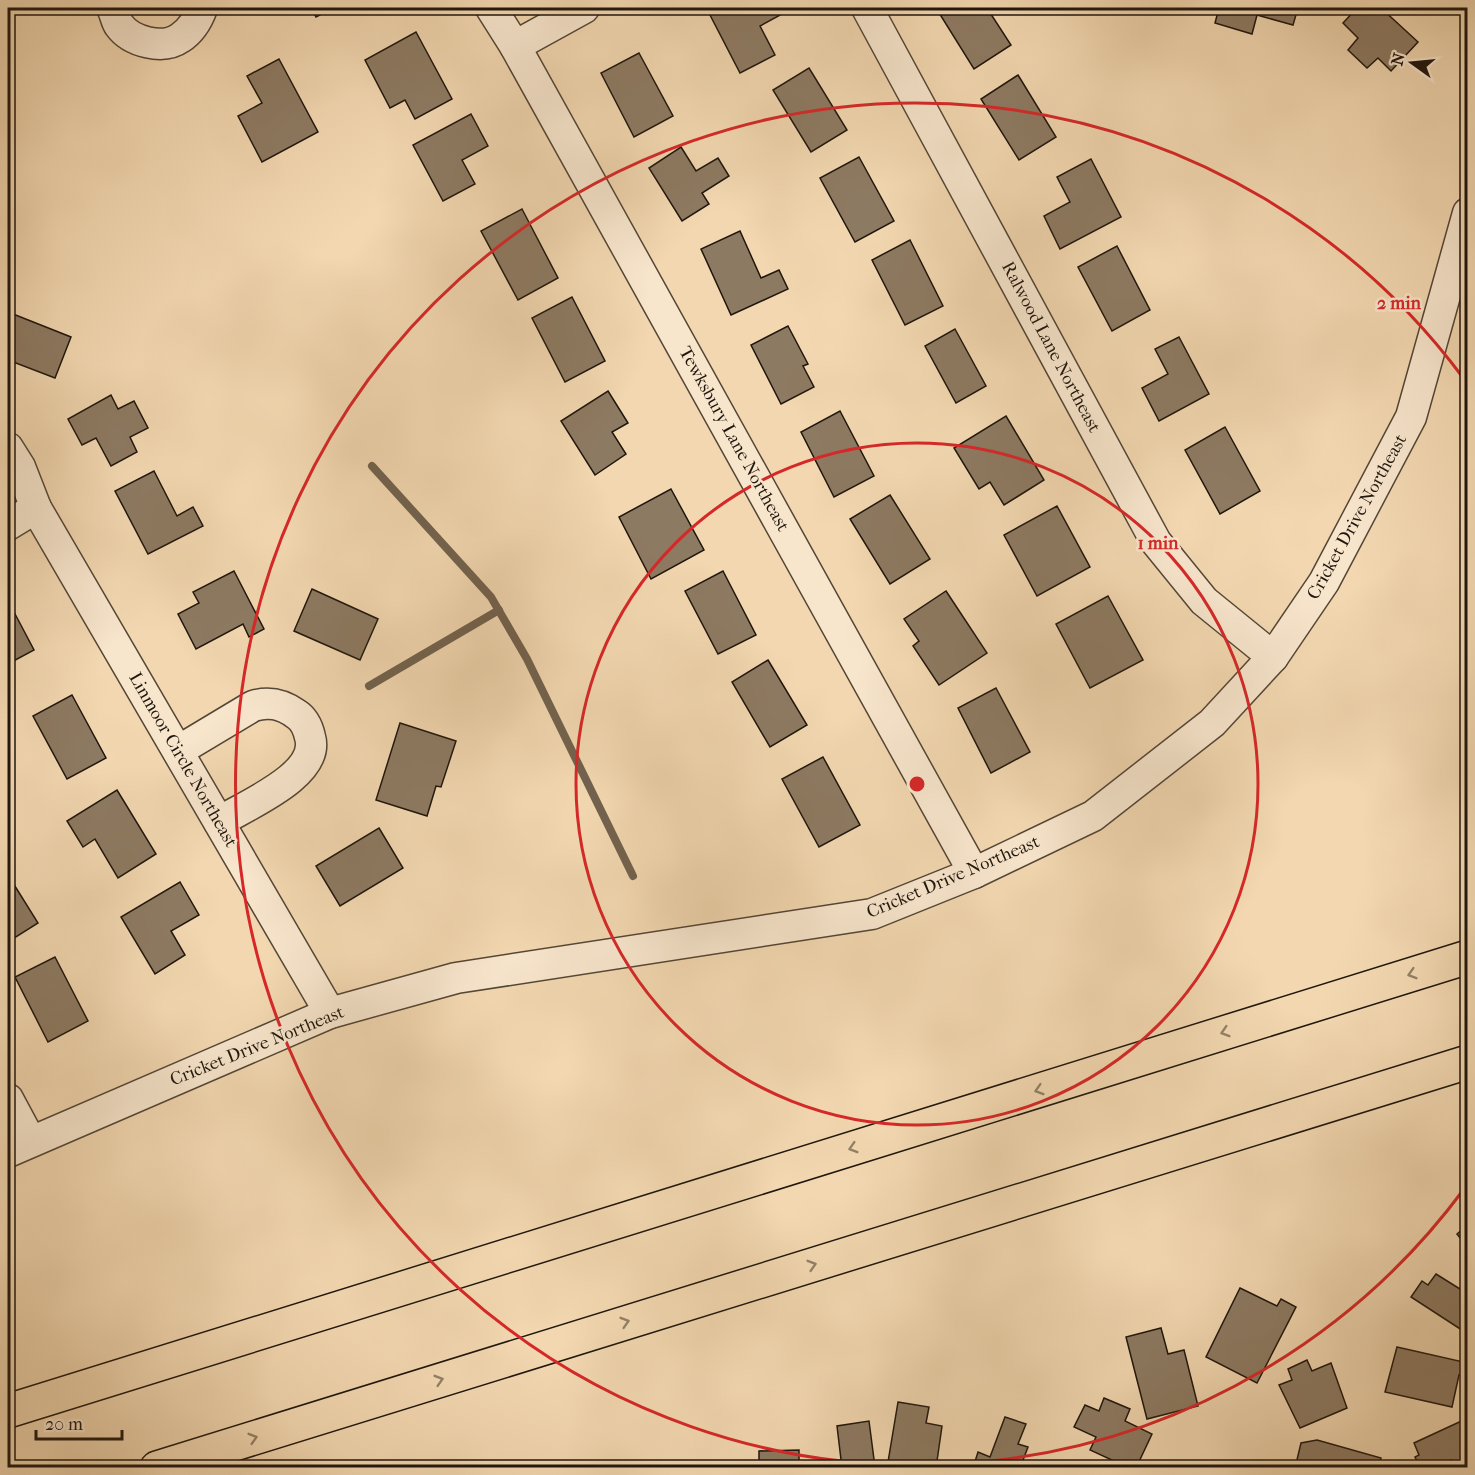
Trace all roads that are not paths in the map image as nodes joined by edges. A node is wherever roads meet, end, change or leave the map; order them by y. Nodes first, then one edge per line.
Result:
1 (112, 8) edge
2 (202, 8) edge
3 (491, 8) edge
4 (584, 8) edge
5 (867, 8) edge
6 (515, 46) junction
7 (1467, 213) edge
8 (8, 448) edge
9 (36, 508) junction
10 (8, 525) edge
11 (1273, 657) junction
12 (177, 751) junction
13 (219, 822) junction
14 (974, 873) junction
15 (1467, 957) edge
16 (330, 1013) junction
17 (1467, 1062) edge
18 (8, 1099) edge
19 (19, 1146) edge
20 (8, 1411) edge
21 (157, 1467) edge

1 - 2 street
3 - 6 street, Tewksbury Lane Northeast
4 - 6 street
5 - 11 street, Ralwood Lane Northeast
6 - 14 street, Tewksbury Lane Northeast
7 - 11 street, Cricket Drive Northeast
8 - 9 street, Linmoor Circle Northeast
9 - 10 street
9 - 12 street, Linmoor Circle Northeast
11 - 14 street, Cricket Drive Northeast
12 - 13 street, Linmoor Circle Northeast
12 - 13 street
13 - 16 street, Linmoor Circle Northeast
14 - 16 street, Cricket Drive Northeast
15 -> 20 highway
16 - 19 street, Cricket Drive Northeast
21 -> 17 highway
18 - 19 street

